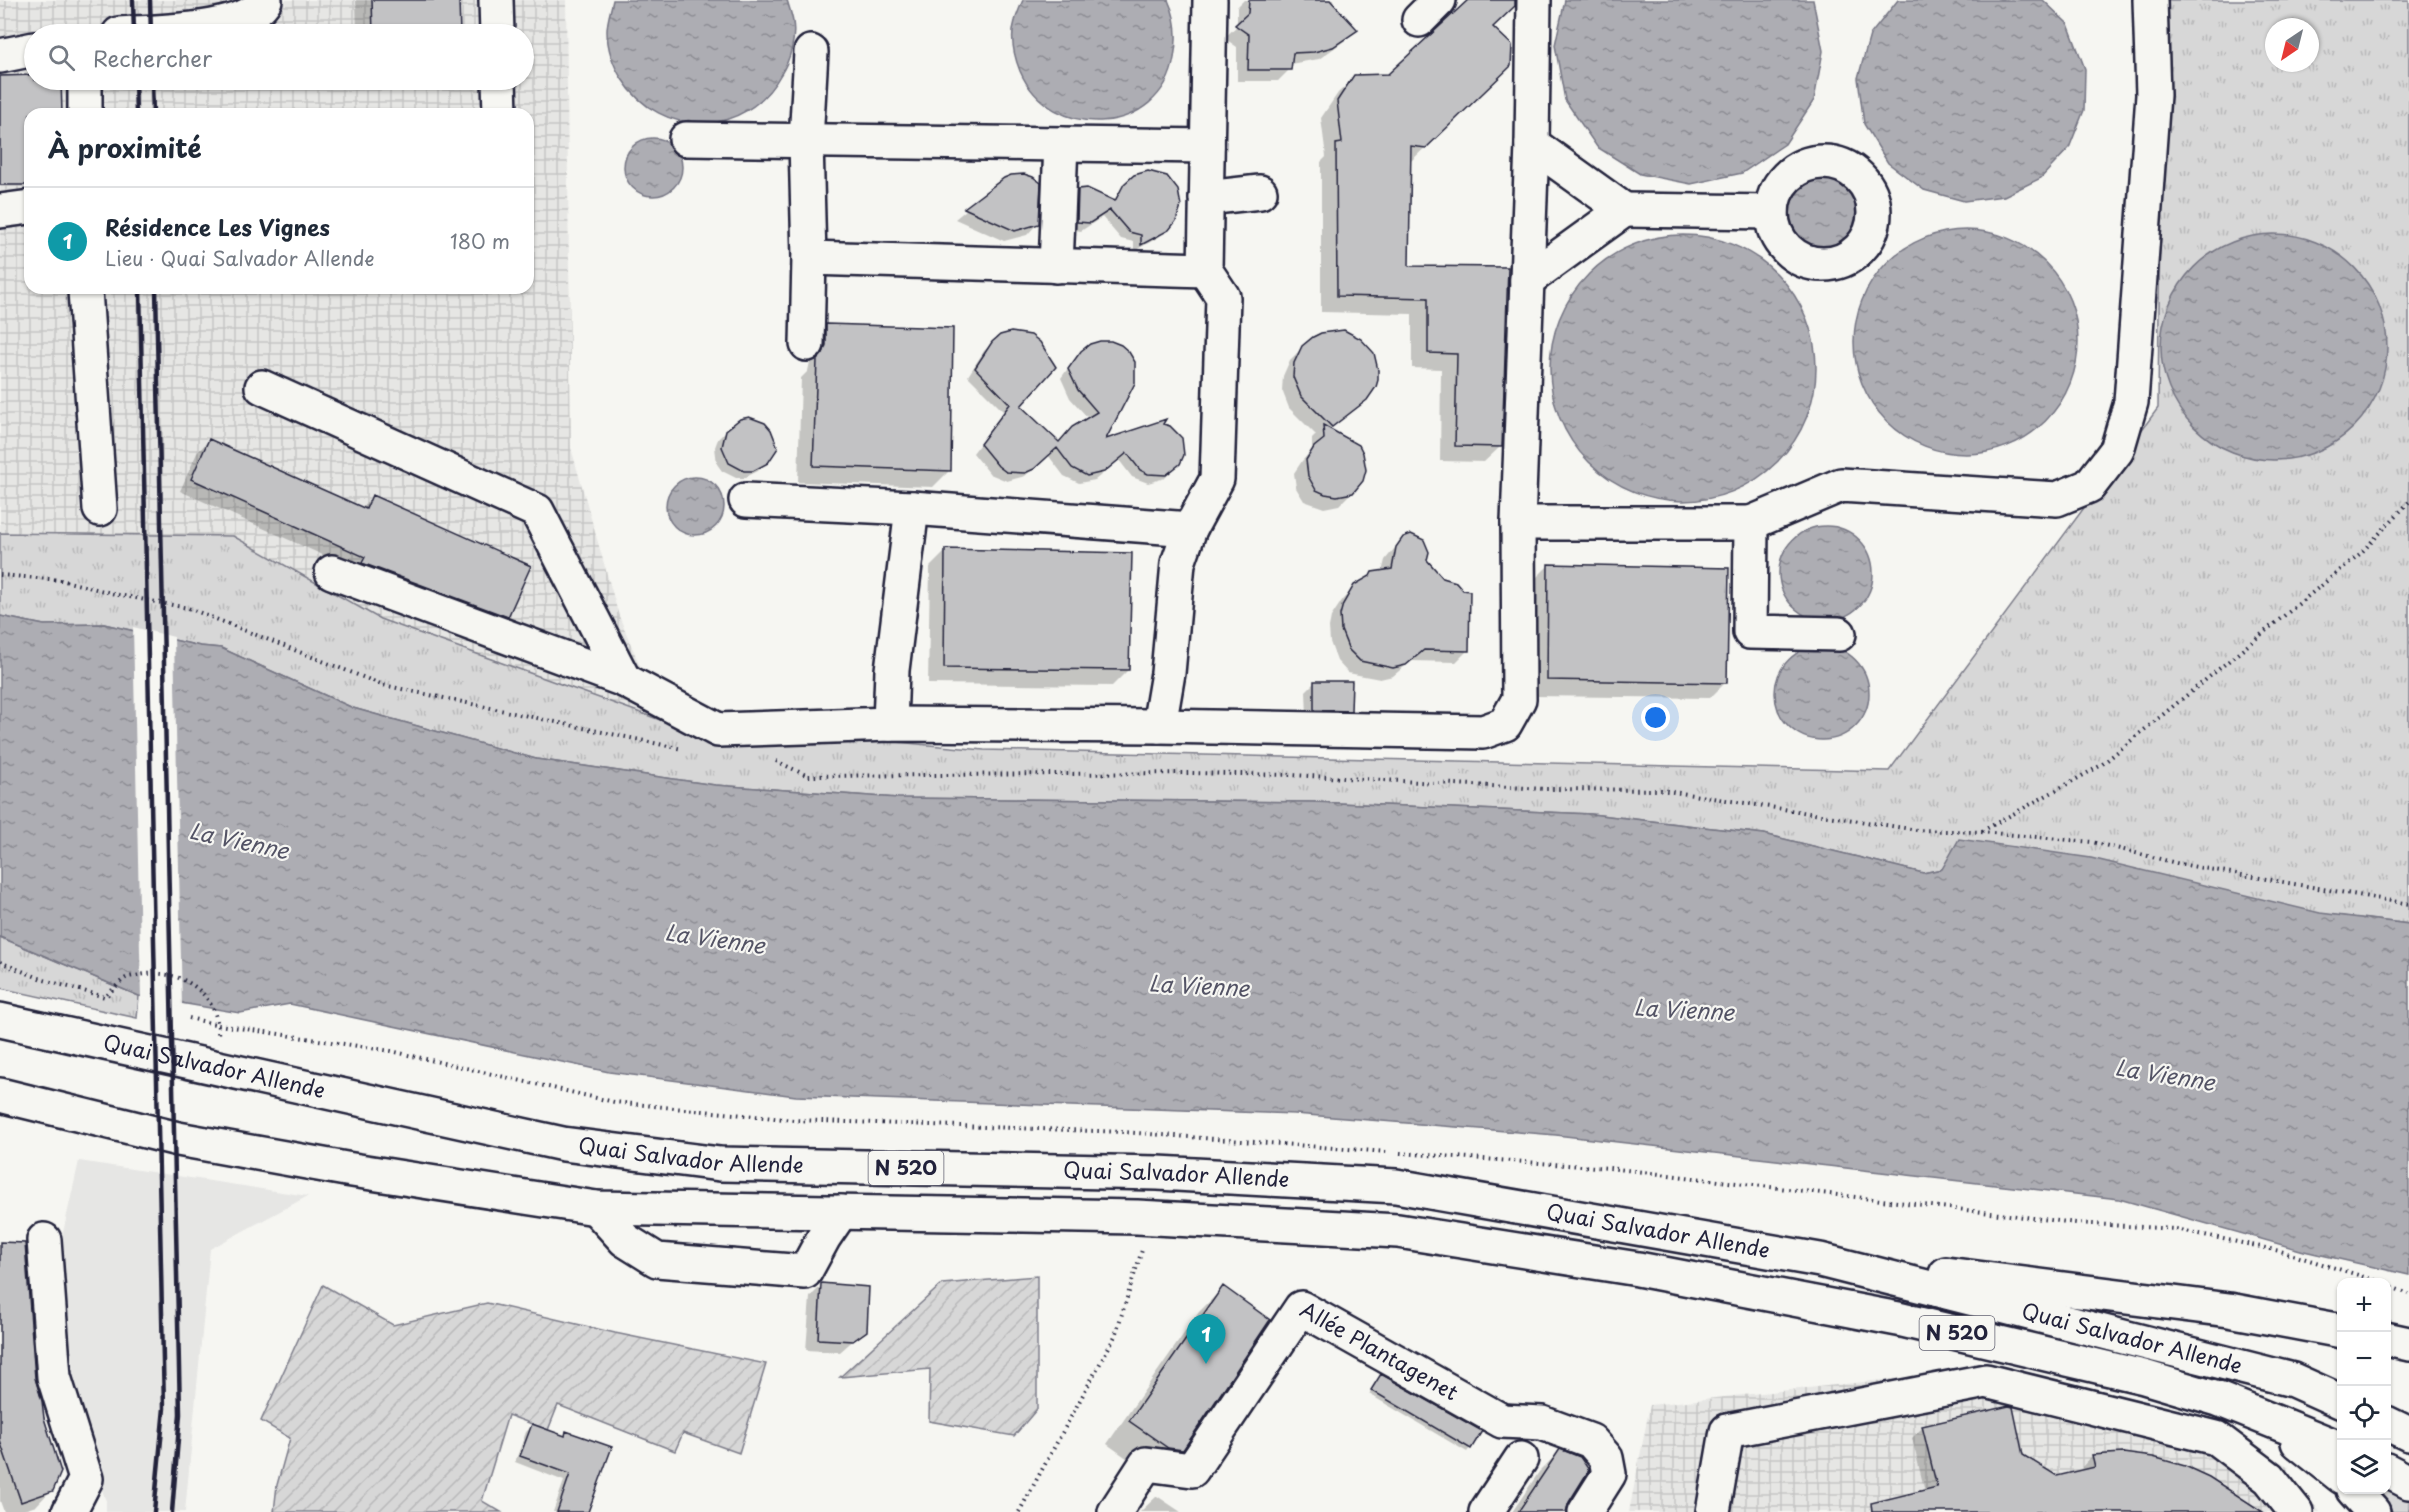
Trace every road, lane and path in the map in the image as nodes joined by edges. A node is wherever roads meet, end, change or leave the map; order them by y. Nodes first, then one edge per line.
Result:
1 (266, 0) edge
2 (496, 0) edge
3 (1210, 0) edge
4 (1534, 0) edge
5 (2150, 0) edge
6 (227, 24) edge
7 (497, 24) edge
8 (24, 51) edge
9 (811, 52) dead end
10 (0, 56) edge
11 (85, 90) edge
12 (499, 90) edge
13 (85, 108) edge
14 (500, 108) edge
15 (686, 139) dead end
16 (806, 141) junction
17 (1061, 144) junction
18 (1532, 144) junction
19 (1207, 146) junction
20 (1260, 192) dead end
21 (1206, 198) junction
22 (24, 208) edge
23 (1624, 210) junction
24 (0, 211) edge
25 (1772, 212) dead end
26 (809, 258) junction
27 (1056, 266) junction
28 (1205, 270) junction
29 (1527, 280) junction
30 (90, 294) edge
31 (807, 344) dead end
32 (262, 387) dead end
33 (746, 500) dead end
34 (2409, 502) edge
35 (912, 508) junction
36 (100, 509) dead end
37 (1518, 523) junction
38 (1751, 523) junction
39 (1190, 529) junction
40 (332, 572) dead end
41 (1839, 634) dead end
42 (624, 680) junction
43 (891, 724) junction
44 (1159, 726) junction
45 (1917, 830) dead end
46 (1981, 832) junction
47 (2409, 904) edge
48 (0, 962) edge
49 (0, 1020) edge
50 (218, 1038) dead end
51 (0, 1095) edge
52 (1129, 1133) dead end
53 (1129, 1140) dead end
54 (596, 1208) junction
55 (841, 1212) junction
56 (1145, 1239) dead end
57 (44, 1240) dead end
58 (1820, 1260) junction
59 (2391, 1287) edge
60 (2409, 1294) edge
61 (2337, 1330) edge
62 (2391, 1341) edge
63 (2409, 1344) edge
64 (2337, 1400) edge
65 (2271, 1420) junction
66 (2391, 1425) edge
67 (2409, 1434) edge
68 (2337, 1447) edge
69 (1521, 1459) dead end
70 (2337, 1473) edge
71 (2391, 1473) edge
72 (2409, 1482) edge
73 (2357, 1494) edge
74 (69, 1512) edge
75 (1019, 1512) edge
76 (1115, 1512) edge
77 (1486, 1512) edge
78 (1585, 1512) edge
79 (1713, 1512) edge
80 (2296, 1512) edge
81 (2373, 1512) edge

1 - 6 main road
2 - 7 main road
3 - 19 main road
4 - 18 main road
5 - 38 main road
8 - 10 main road
9 - 16 main road
11 - 13 main road
12 - 14 main road
15 - 16 main road
16 - 17 main road
16 - 26 main road
17 - 19 main road
17 - 27 main road
18 - 23 main road
18 - 29 main road
19 - 21 main road
20 - 21 main road
21 - 28 main road
22 - 24 main road
23 - 25 main road
23 - 29 main road
26 - 27 main road
26 - 31 main road
27 - 28 main road
28 - 39 main road
29 - 37 main road
30 - 36 main road
32 - 42 main road
33 - 35 main road
34 - 46 path
35 - 39 main road
35 - 43 main road
37 - 38 main road
37 - 44 main road
38 - 41 main road
39 - 44 main road
40 - 42 main road
42 - 43 main road
43 - 44 main road
45 - 46 path
46 - 47 path
48 - 50 path
49 - 58 main road, Quai Salvador Allende / N 520
51 - 54 main road, Quai Salvador Allende / N 520
52 - 53 path
54 - 55 main road, Quai Salvador Allende / N 520
54 - 55 main road
55 - 65 main road, Quai Salvador Allende / N 520
56 - 75 path
57 - 74 main road
58 - 61 main road
58 - 64 main road, Quai Salvador Allende / N 520
59 - 60 path
62 - 63 main road
65 - 68 main road, Quai Salvador Allende / N 520
65 - 70 main road
66 - 67 main road
69 - 77 main road
71 - 72 main road
73 - 81 main road
76 - 78 main road, Allée Plantagenet
79 - 80 main road

